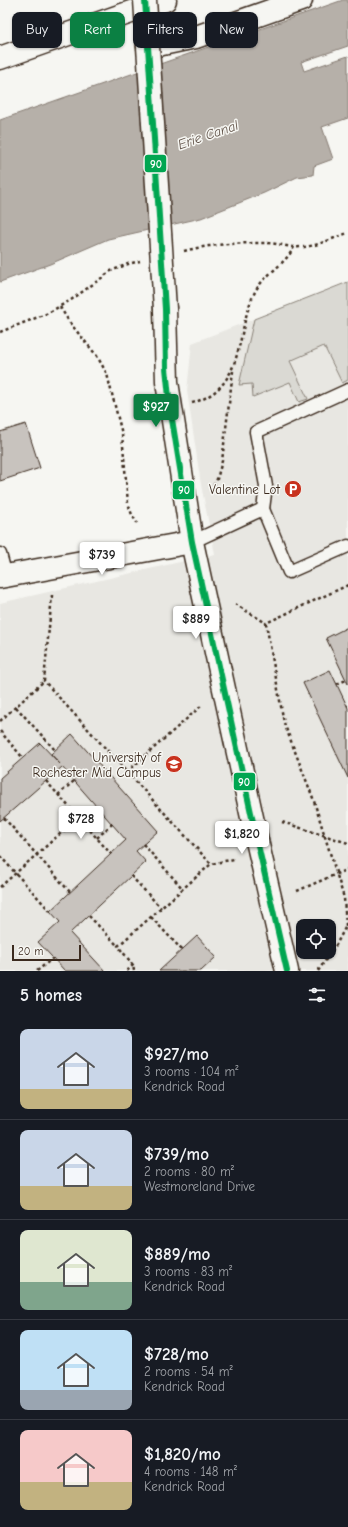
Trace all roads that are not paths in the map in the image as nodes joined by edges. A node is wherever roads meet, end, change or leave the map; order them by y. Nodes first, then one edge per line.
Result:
1 (145, 0) edge
2 (165, 0) edge
3 (301, 0) edge
4 (146, 12) edge
5 (197, 37) edge
6 (148, 48) edge
7 (0, 58) edge
8 (348, 390) edge
9 (263, 509) junction
10 (192, 542) junction
11 (348, 546) edge
12 (0, 554) edge
13 (3, 576) edge
14 (287, 971) edge

1 - 4 main road, bridge
2 - 7 main road
3 - 5 main road
6 - 10 main road, bridge
8 - 9 lane
9 - 10 lane
9 - 11 lane
10 - 13 main road
10 - 14 main road
12 - 13 lane

